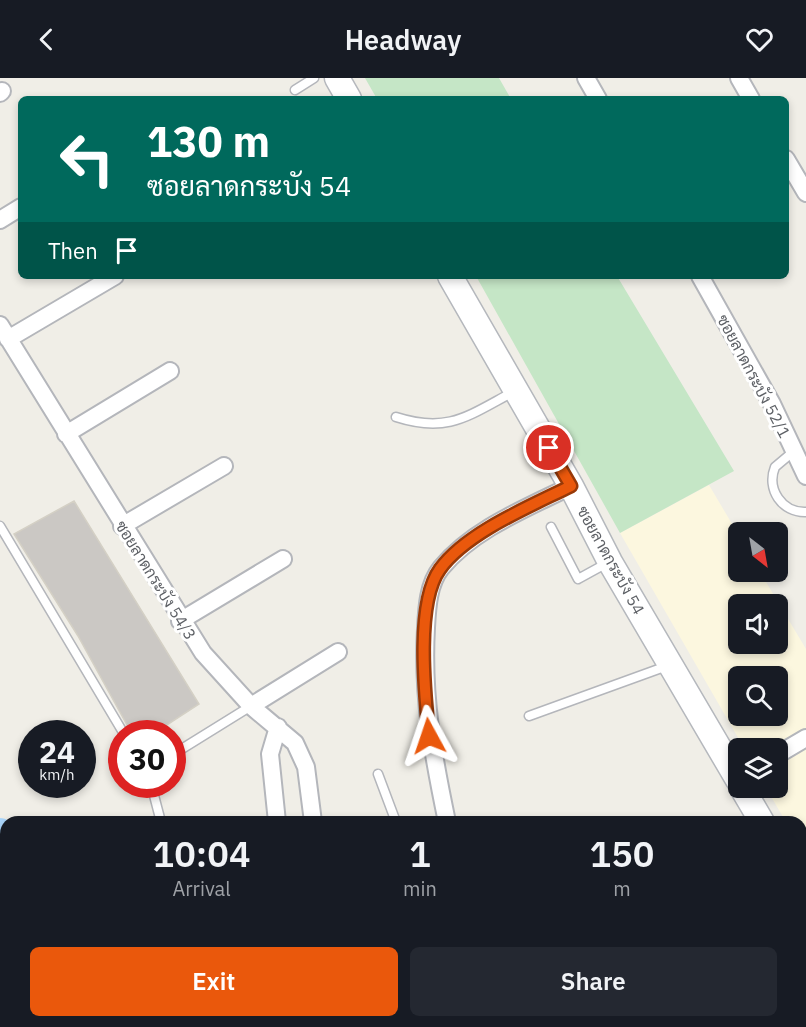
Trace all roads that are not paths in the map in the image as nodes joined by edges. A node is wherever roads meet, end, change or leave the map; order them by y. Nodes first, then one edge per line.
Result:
1 (314, 78) edge
2 (337, 78) edge
3 (586, 78) edge
4 (739, 78) edge
5 (295, 90) dead end
6 (347, 96) edge
7 (596, 96) edge
8 (749, 96) edge
9 (789, 164) edge
10 (806, 193) edge
11 (18, 209) edge
12 (0, 220) edge
13 (109, 279) edge
14 (452, 279) edge
15 (702, 279) edge
16 (4, 332) edge
17 (170, 371) dead end
18 (516, 391) junction
19 (396, 417) dead end
20 (66, 434) junction
21 (794, 451) junction
22 (224, 466) dead end
23 (806, 476) edge
24 (571, 486) junction
25 (806, 512) edge
26 (0, 526) edge
27 (122, 526) junction
28 (551, 527) dead end
29 (284, 559) dead end
30 (610, 562) junction
31 (180, 621) junction
32 (338, 652) dead end
33 (671, 665) junction
34 (251, 705) junction
35 (530, 716) dead end
36 (116, 720) edge
37 (278, 727) junction
38 (806, 738) edge
39 (186, 746) edge
40 (788, 749) edge
41 (728, 762) edge
42 (378, 774) dead end
43 (155, 798) edge
44 (748, 798) edge
45 (159, 816) edge
46 (276, 816) edge
47 (312, 816) edge
48 (394, 816) edge
49 (446, 816) edge
50 (758, 816) edge

1 - 5 lane
2 - 6 main road
3 - 7 street
4 - 8 street
9 - 10 street
11 - 12 street
13 - 16 street
14 - 18 main road, ซอยลาดกระบัง 54
15 - 21 street, ซอยลาดกระบัง 52/1
16 - 20 street, ซอยลาดกระบัง 54/3
17 - 20 street
18 - 19 lane
18 - 24 main road, ซอยลาดกระบัง 54
20 - 27 street, ซอยลาดกระบัง 54/3
21 - 23 street, ซอยลาดกระบัง 52/1
21 - 25 lane
22 - 27 street
24 - 30 main road, ซอยลาดกระบัง 54
24 - 49 street
26 - 36 lane
27 - 31 street, ซอยลาดกระบัง 54/3
28 - 30 lane
29 - 31 street
30 - 33 main road, ซอยลาดกระบัง 54
31 - 34 street, ซอยลาดกระบัง 54/3
32 - 34 street
33 - 35 lane
33 - 41 main road, ซอยลาดกระบัง 54
34 - 37 street, ซอยลาดกระบัง 54/3
34 - 39 lane
37 - 46 street
37 - 47 street, ซอยลาดกระบัง 54/3
38 - 40 street
42 - 48 lane
43 - 45 lane
44 - 50 main road

